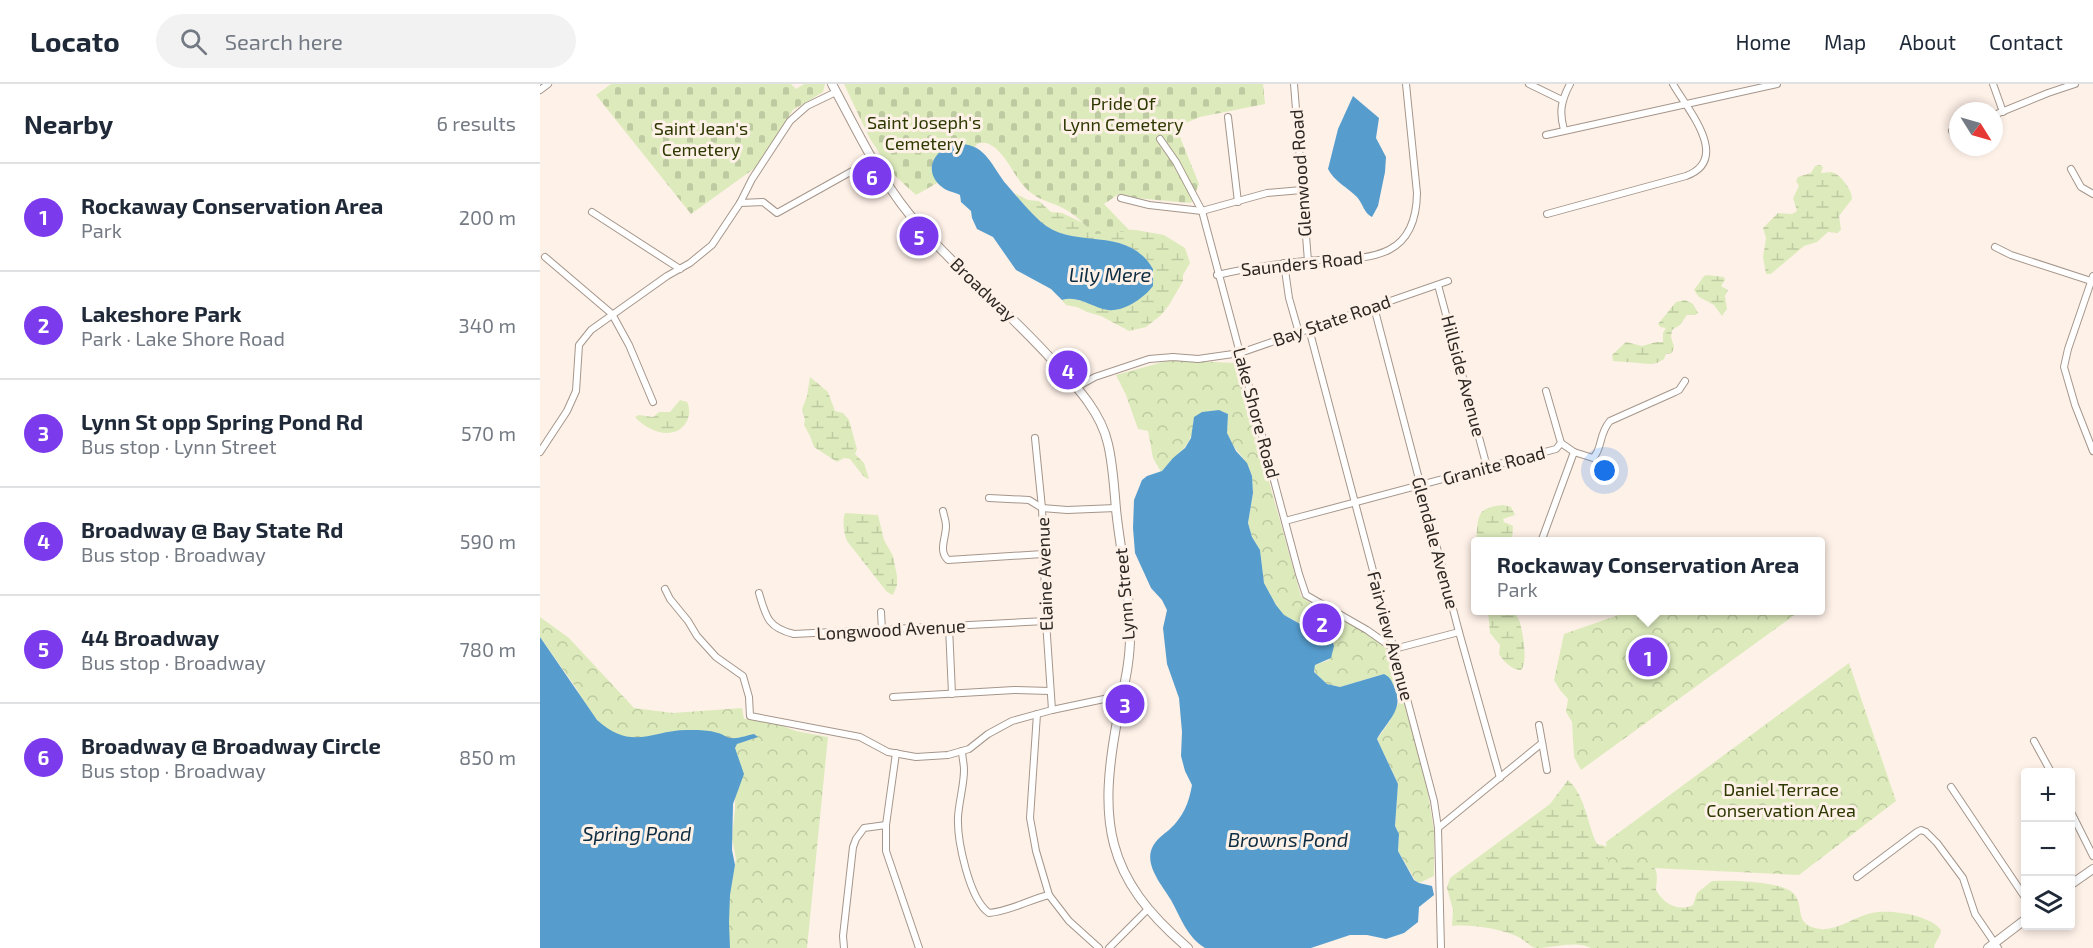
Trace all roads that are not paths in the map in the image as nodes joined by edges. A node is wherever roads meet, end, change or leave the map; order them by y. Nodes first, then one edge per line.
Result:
1 (548, 84) edge
2 (1294, 84) edge
3 (1406, 84) edge
4 (1529, 84) edge
5 (1570, 84) edge
6 (1672, 84) edge
7 (1777, 84) edge
8 (1993, 84) edge
9 (2076, 84) edge
10 (834, 88) edge
11 (540, 90) edge
12 (1562, 100) junction
13 (1999, 102) edge
14 (1685, 105) junction
15 (2003, 112) edge
16 (1228, 117) dead end
17 (1564, 130) junction
18 (1546, 135) dead end
19 (1160, 139) dead end
20 (872, 160) junction
21 (2072, 170) dead end
22 (1302, 190) junction
23 (2093, 194) edge
24 (1121, 198) dead end
25 (1238, 202) junction
26 (740, 203) junction
27 (1202, 211) junction
28 (592, 212) dead end
29 (1547, 214) dead end
30 (1995, 247) dead end
31 (545, 257) dead end
32 (1308, 261) junction
33 (1284, 263) junction
34 (680, 269) junction
35 (1218, 275) junction
36 (2092, 279) edge
37 (1448, 281) dead end
38 (1438, 285) junction
39 (1374, 307) junction
40 (612, 314) junction
41 (1309, 329) junction
42 (1299, 333) junction
43 (1240, 353) junction
44 (1685, 381) dead end
45 (1077, 387) junction
46 (1546, 391) dead end
47 (1085, 398) joint
48 (653, 402) dead end
49 (1035, 438) dead end
50 (1561, 443) junction
51 (2093, 451) edge
52 (540, 452) edge
53 (1574, 452) junction
54 (1487, 467) junction
55 (1419, 485) junction
56 (989, 498) dead end
57 (1355, 503) junction
58 (1042, 508) junction
59 (1116, 508) junction
60 (943, 511) dead end
61 (1285, 521) junction
62 (1543, 537) edge
63 (1043, 554) junction
64 (665, 588) dead end
65 (759, 593) dead end
66 (881, 612) dead end
67 (1046, 621) junction
68 (949, 627) junction
69 (882, 630) junction
70 (1459, 632) junction
71 (1394, 649) junction
72 (1050, 691) junction
73 (952, 694) junction
74 (1123, 695) junction
75 (893, 697) dead end
76 (1052, 710) junction
77 (1036, 714) junction
78 (1539, 725) dead end
79 (2034, 741) dead end
80 (1542, 743) junction
81 (962, 751) junction
82 (896, 753) junction
83 (2049, 768) edge
84 (1547, 770) dead end
85 (1500, 778) junction
86 (1951, 787) dead end
87 (2075, 820) edge
88 (886, 825) junction
89 (1438, 828) junction
90 (2093, 856) edge
91 (2093, 869) edge
92 (1857, 877) dead end
93 (2075, 882) edge
94 (2021, 893) edge
95 (1049, 895) junction
96 (1148, 909) junction
97 (2021, 922) edge
98 (1993, 946) edge
99 (844, 948) edge
100 (919, 948) edge
101 (1099, 948) edge
102 (1109, 948) edge
103 (1188, 948) edge
104 (1441, 948) edge

1 - 11 street
2 - 22 street, Glenwood Road
3 - 32 street, Saunders Road
4 - 12 street
5 - 12 street
6 - 14 street
7 - 14 street
8 - 13 street
9 - 15 street
10 - 20 main road, Broadway
10 - 26 street
12 - 17 street
14 - 17 street
14 - 29 street
16 - 25 street
17 - 18 street
19 - 27 street, Lake Shore Road
20 - 26 street
20 - 45 main road, Broadway
21 - 23 street
22 - 25 street
22 - 32 street, Glenwood Road
24 - 27 street
25 - 27 street
26 - 34 street
27 - 35 street, Lake Shore Road
28 - 34 street
30 - 36 street
31 - 40 street
32 - 33 street, Saunders Road
33 - 35 street, Saunders Road
33 - 42 street
34 - 40 street
35 - 43 street, Lake Shore Road
36 - 51 street
37 - 38 street, Bay State Road
38 - 39 street, Bay State Road
38 - 54 street, Hillside Avenue
39 - 41 street, Bay State Road
39 - 55 street, Glendale Avenue
40 - 48 street
40 - 52 street
41 - 42 street, Bay State Road
41 - 57 street, Fairview Avenue
42 - 43 street, Bay State Road
43 - 45 street, Bay State Road
43 - 61 street, Lake Shore Road
44 - 53 street
45 - 47 main road, Broadway
46 - 50 street
47 - 59 main road, Lynn Street
49 - 58 street, Elaine Avenue
50 - 53 street, Granite Road
50 - 54 street, Granite Road
53 - 62 street
54 - 55 street, Granite Road
55 - 57 street, Granite Road
55 - 70 street, Glendale Avenue
56 - 58 street
57 - 61 street, Granite Road
57 - 71 street, Fairview Avenue
58 - 59 street
58 - 63 street, Elaine Avenue
59 - 74 main road, Lynn Street
60 - 63 street
61 - 71 street, Lake Shore Road
63 - 67 street, Elaine Avenue
64 - 82 street
65 - 69 street, Longwood Avenue
66 - 69 street
67 - 68 street, Longwood Avenue
67 - 72 street, Elaine Avenue
68 - 69 street, Longwood Avenue
68 - 73 street
70 - 71 street
70 - 85 street, Glendale Avenue
71 - 89 street, Fairview Avenue
72 - 73 street
72 - 76 street, Elaine Avenue
73 - 75 street
74 - 76 street
74 - 96 main road, Lynn Street
76 - 77 street
77 - 81 street
77 - 95 street
78 - 80 street
79 - 83 street
80 - 84 street
80 - 85 street
81 - 82 street
81 - 95 street
82 - 88 street
85 - 89 street
86 - 94 street
87 - 90 street
88 - 99 street
88 - 100 street
89 - 104 street, Fairview Avenue
91 - 93 main road
92 - 98 street
95 - 101 street
96 - 102 street
96 - 103 main road, Lynn Street
97 - 98 main road

